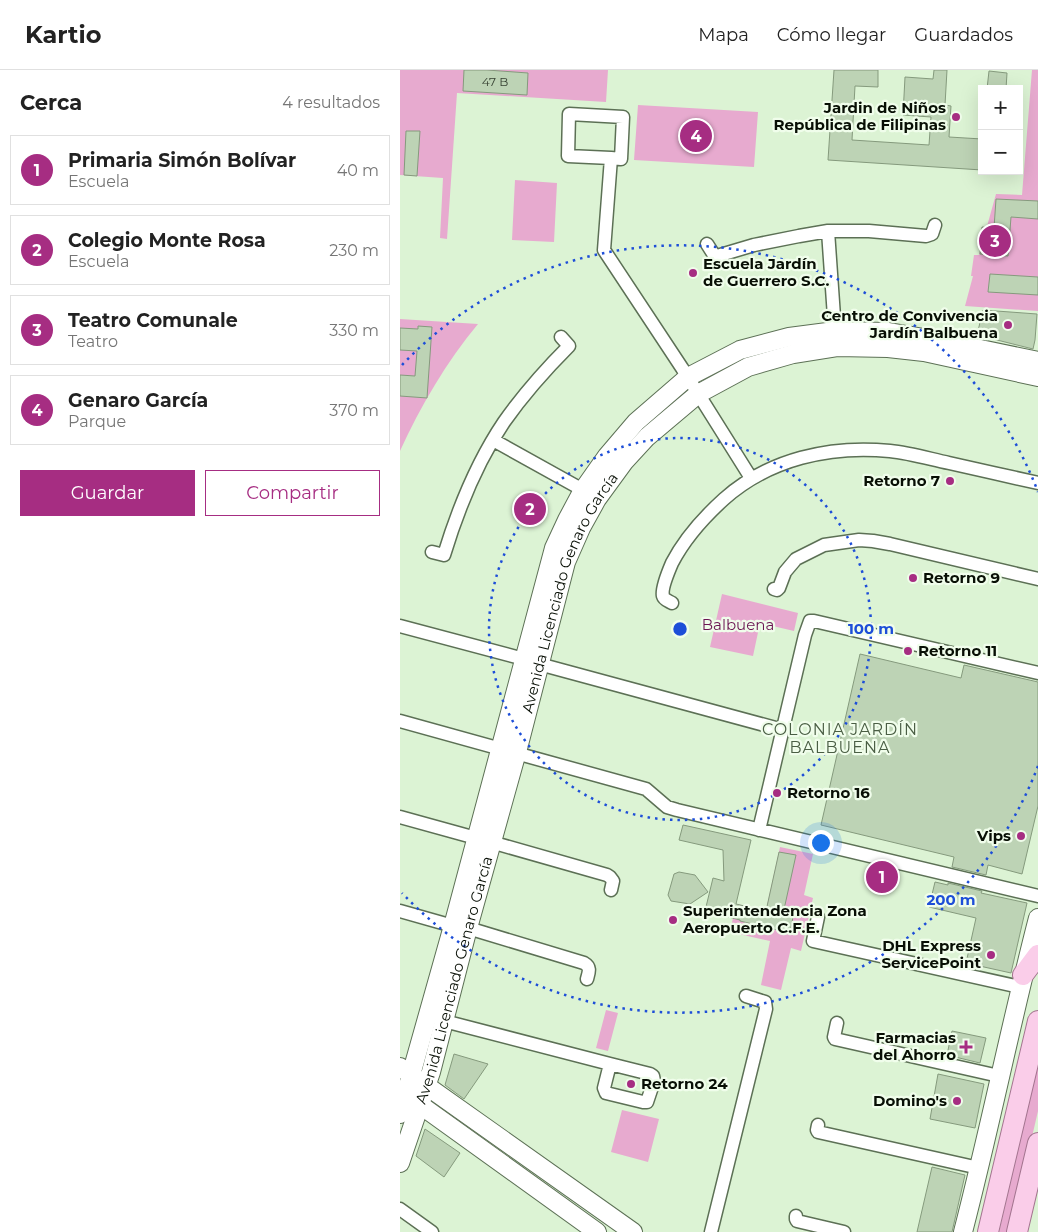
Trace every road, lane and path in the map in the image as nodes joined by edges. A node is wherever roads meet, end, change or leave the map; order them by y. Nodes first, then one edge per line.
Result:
1 (611, 158) junction
2 (936, 225) dead end
3 (828, 231) junction
4 (707, 244) dead end
5 (835, 331) junction
6 (561, 337) dead end
7 (952, 351) junction
8 (1038, 361) edge
9 (688, 377) junction
10 (1038, 377) edge
11 (698, 394) junction
12 (493, 440) junction
13 (751, 478) junction
14 (1038, 483) edge
15 (583, 490) junction
16 (432, 552) dead end
17 (1038, 579) edge
18 (553, 582) junction
19 (774, 589) dead end
20 (672, 602) dead end
21 (400, 626) edge
22 (531, 662) junction
23 (1038, 673) edge
24 (400, 721) edge
25 (783, 730) junction
26 (508, 751) junction
27 (400, 817) edge
28 (759, 830) junction
29 (484, 840) junction
30 (611, 890) dead end
31 (1038, 896) edge
32 (400, 912) edge
33 (818, 917) dead end
34 (1038, 918) edge
35 (460, 927) junction
36 (1038, 955) edge
37 (586, 979) dead end
38 (1022, 981) junction
39 (746, 996) dead end
40 (444, 1021) junction
41 (1038, 1021) edge
42 (837, 1023) dead end
43 (610, 1064) dead end
44 (405, 1070) edge
45 (999, 1076) junction
46 (427, 1086) junction
47 (403, 1092) edge
48 (420, 1105) junction
49 (400, 1114) edge
50 (818, 1125) dead end
51 (1038, 1143) edge
52 (400, 1163) edge
53 (979, 1168) junction
54 (400, 1209) edge
55 (796, 1216) dead end
56 (822, 1230) edge
57 (432, 1232) edge
58 (597, 1232) edge
59 (633, 1232) edge
60 (711, 1232) edge
61 (844, 1232) edge
62 (963, 1232) edge
63 (988, 1232) edge
64 (1017, 1232) edge

1 - 1 street
1 - 9 street
2 - 3 street
3 - 4 street
3 - 5 street
5 - 7 street, Avenida Licenciado Genaro García
5 - 9 street, Avenida Licenciado Genaro García
6 - 12 street
7 - 8 street, Avenida Licenciado Genaro García
7 - 10 street, Avenida Licenciado Genaro García
7 - 11 street, Avenida Licenciado Genaro García
9 - 11 street
9 - 15 street, Avenida Licenciado Genaro García
11 - 13 street
11 - 18 street, Avenida Licenciado Genaro García
12 - 15 street
12 - 16 street
13 - 14 street
13 - 20 street
15 - 18 street, Avenida Licenciado Genaro García
17 - 19 street
18 - 22 street, Avenida Licenciado Genaro García
21 - 22 street
22 - 25 street
22 - 26 street, Avenida Licenciado Genaro García
23 - 25 street
24 - 26 street
25 - 28 street
26 - 28 street
26 - 29 street, Avenida Licenciado Genaro García
27 - 29 street
28 - 31 street
29 - 30 street
29 - 35 street, Avenida Licenciado Genaro García
32 - 35 street
33 - 38 street
34 - 38 street
35 - 37 street
35 - 40 street, Avenida Licenciado Genaro García
35 - 44 street, Avenida Licenciado Genaro García
36 - 38 main road
38 - 45 street
39 - 60 street
40 - 43 street
40 - 46 street, Avenida Licenciado Genaro García
41 - 63 main road
42 - 45 street
44 - 46 street
44 - 47 street, Avenida Licenciado Genaro García
45 - 53 street
46 - 48 street, Avenida Licenciado Genaro García
46 - 59 street
47 - 48 street
47 - 49 street, Avenida Licenciado Genaro García
48 - 52 street, Avenida Licenciado Genaro García
48 - 58 street
50 - 53 street
51 - 64 main road
53 - 62 street
54 - 57 street
55 - 56 street
56 - 61 street

